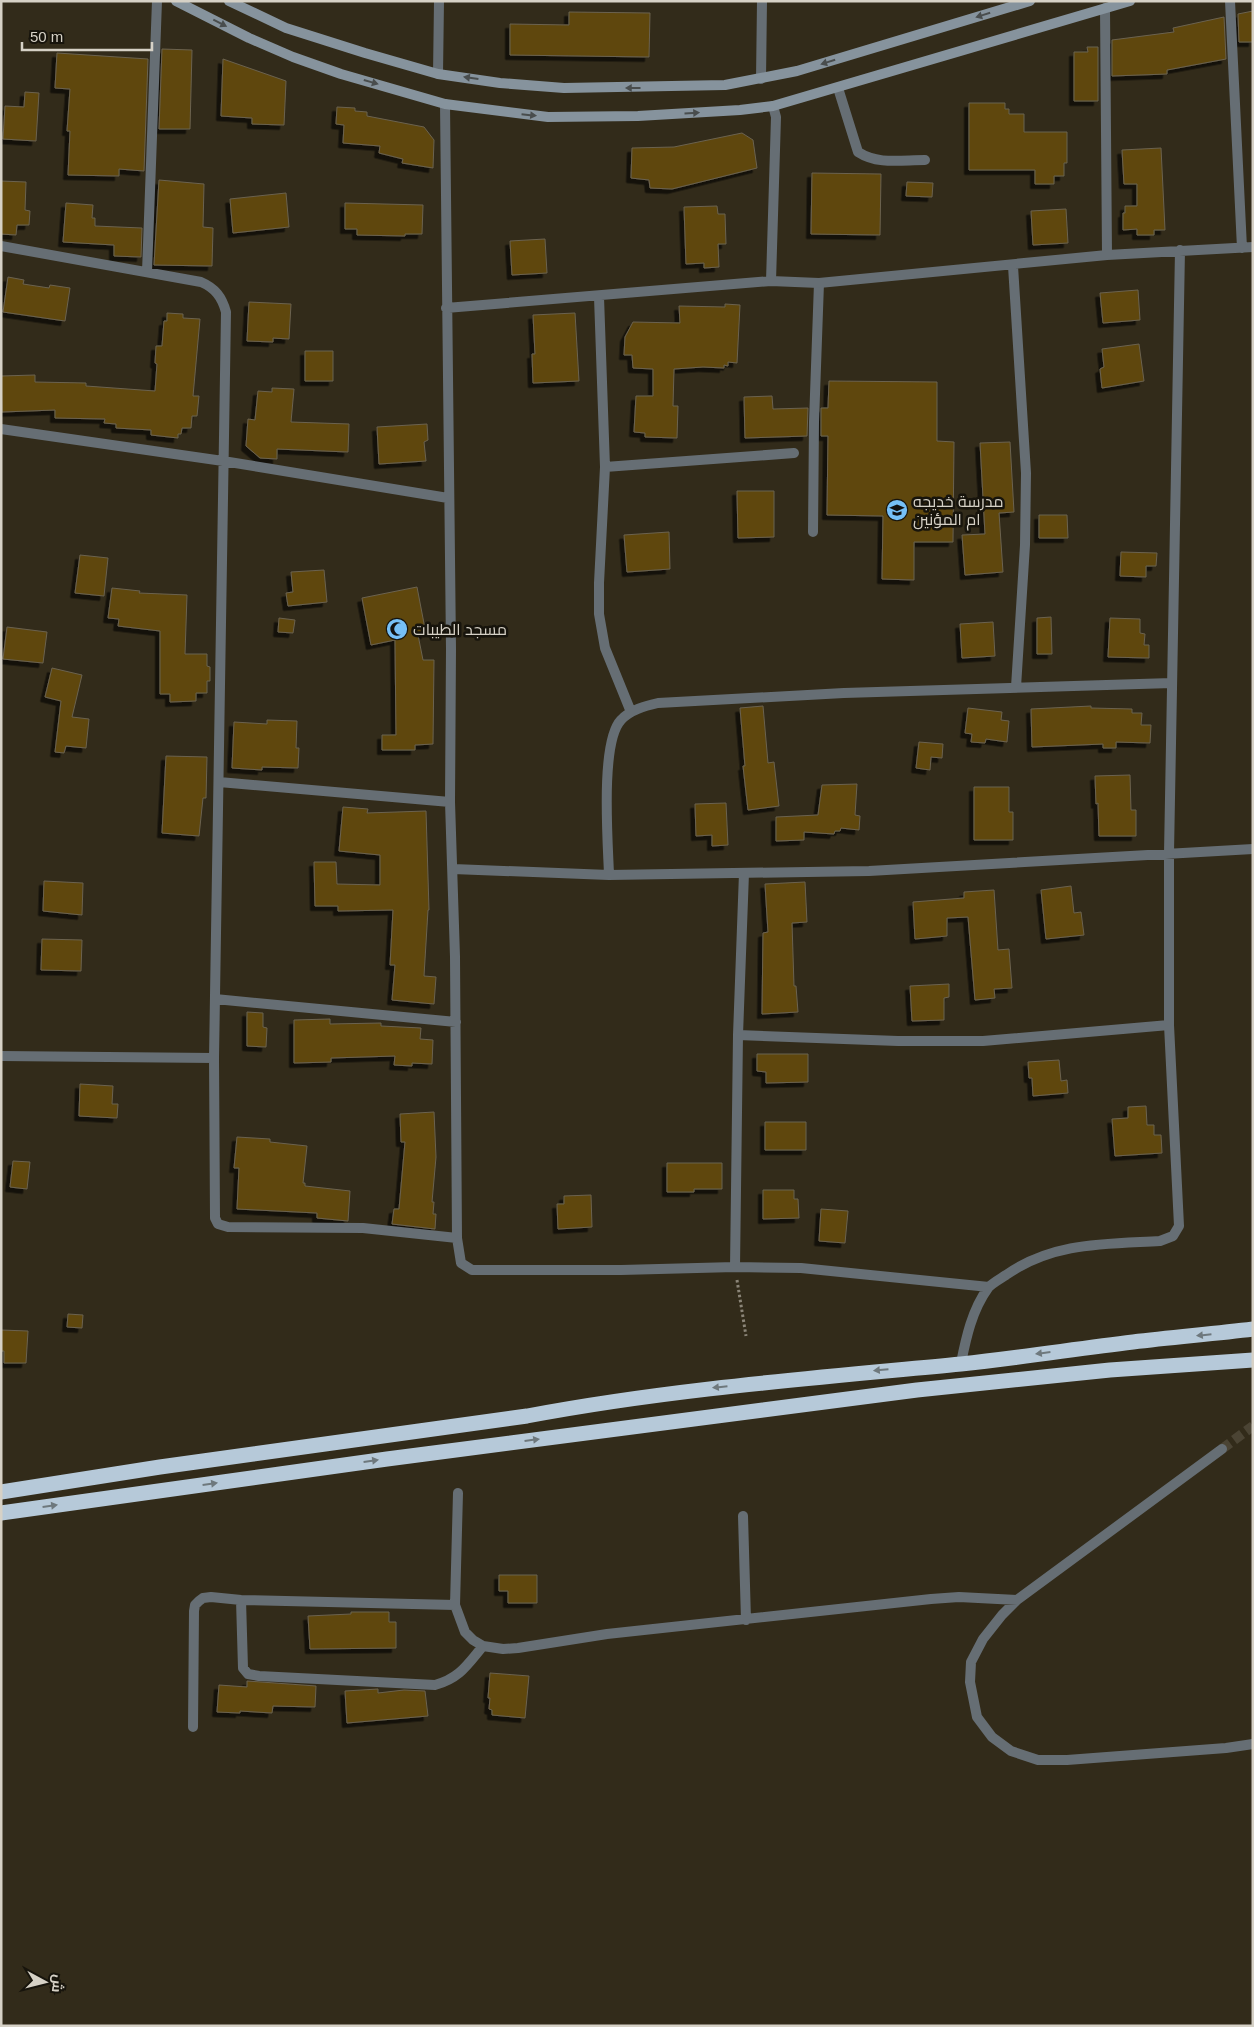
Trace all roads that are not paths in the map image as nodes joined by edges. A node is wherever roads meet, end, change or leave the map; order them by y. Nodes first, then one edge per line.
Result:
1 (157, 1) edge
2 (176, 1) edge
3 (229, 1) edge
4 (439, 1) edge
5 (762, 1) edge
6 (1030, 1) edge
7 (1130, 1) edge
8 (1230, 1) edge
9 (1105, 8) junction
10 (438, 74) junction
11 (761, 79) junction
12 (838, 88) junction
13 (445, 104) junction
14 (773, 106) junction
15 (925, 160) dead end
16 (1, 246) edge
17 (1253, 247) edge
18 (1242, 248) junction
19 (1180, 250) junction
20 (1107, 255) junction
21 (1013, 266) junction
22 (146, 272) junction
23 (772, 281) junction
24 (819, 283) junction
25 (599, 297) junction
26 (446, 308) junction
27 (1, 429) edge
28 (794, 453) dead end
29 (222, 461) junction
30 (605, 467) junction
31 (448, 498) junction
32 (813, 532) dead end
33 (1172, 683) junction
34 (1016, 687) junction
35 (632, 712) junction
36 (219, 782) junction
37 (450, 802) junction
38 (1253, 849) edge
39 (1169, 853) junction
40 (453, 869) junction
41 (744, 873) junction
42 (609, 875) junction
43 (215, 999) junction
44 (456, 1022) junction
45 (1169, 1025) junction
46 (738, 1035) junction
47 (1, 1056) edge
48 (214, 1058) junction
49 (457, 1238) junction
50 (735, 1267) junction
51 (989, 1287) junction
52 (1253, 1330) edge
53 (1253, 1360) edge
54 (961, 1364) junction
55 (1222, 1449) tunnel mouth
56 (1, 1492) edge
57 (458, 1493) dead end
58 (1, 1513) edge
59 (743, 1516) dead end
60 (241, 1600) junction
61 (1017, 1600) junction
62 (454, 1605) junction
63 (746, 1620) junction
64 (483, 1646) junction
65 (193, 1727) dead end
66 (1253, 1744) edge

1 - 22 street
2 -> 13 main road
3 - 10 main road
4 - 10 street
5 - 11 street
6 -> 11 main road
7 - 9 main road
8 - 18 street
9 - 12 main road
9 - 20 street
11 -> 10 main road
12 - 14 main road
12 - 15 street
13 -> 14 main road
13 - 26 street
14 - 23 street
16 - 22 street
17 - 18 street
18 - 19 street
19 - 20 street
19 - 33 street
20 - 21 street
21 - 24 street
21 - 34 street
22 - 29 street
23 - 24 street
23 - 25 street
24 - 32 street
25 - 26 street
25 - 30 street
26 - 31 street
27 - 29 street
28 - 30 street
29 - 31 street
29 - 36 street
30 - 35 street
31 - 37 street
33 - 34 street
33 - 39 street
34 - 35 street
35 - 42 street
36 - 37 street
36 - 43 street
37 - 40 street
38 - 39 street
39 - 41 street
39 - 45 street
40 - 42 street
40 - 44 street
41 - 42 street
41 - 46 street
43 - 44 street
43 - 48 street
44 - 49 street
45 - 46 street
45 - 51 street
46 - 50 street
47 - 48 street
48 - 49 street
49 - 50 street
50 - 51 street
51 - 54 street
52 -> 54 highway
58 -> 53 highway
54 -> 56 highway
55 - 61 street
57 - 62 street
59 - 63 street
60 - 62 street
60 - 64 street
60 - 65 street
61 - 63 street
61 - 66 street
62 - 64 street
63 - 64 street

